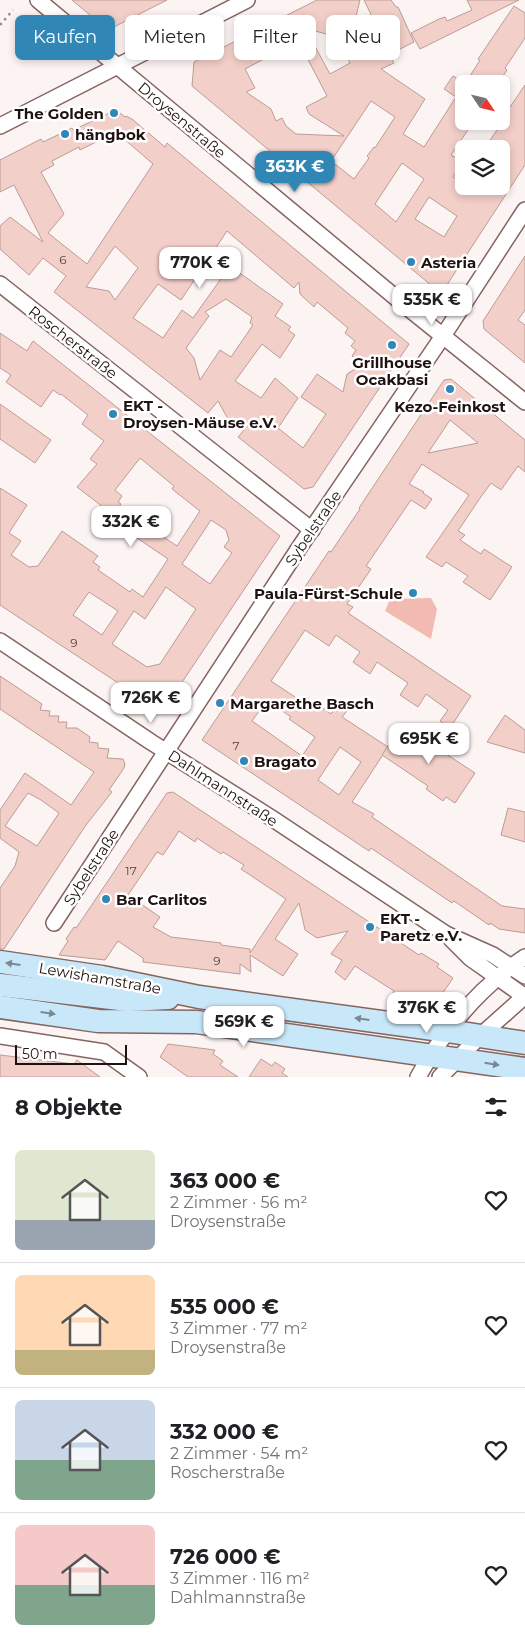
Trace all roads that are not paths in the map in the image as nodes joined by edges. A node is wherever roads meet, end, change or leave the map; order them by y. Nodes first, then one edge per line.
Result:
1 (38, 0) edge
2 (247, 0) edge
3 (117, 65) junction
4 (0, 126) edge
5 (525, 210) edge
6 (0, 284) edge
7 (443, 336) junction
8 (525, 402) edge
9 (312, 530) junction
10 (0, 641) edge
11 (166, 752) junction
12 (54, 924) dead end
13 (446, 934) junction
14 (525, 956) edge
15 (0, 962) edge
16 (511, 966) junction
17 (525, 976) edge
18 (498, 978) junction
19 (0, 985) edge
20 (525, 996) edge
21 (199, 997) junction
22 (128, 1000) junction
23 (0, 1007) edge
24 (196, 1022) junction
25 (448, 1031) junction
26 (0, 1036) edge
27 (480, 1036) junction
28 (525, 1043) edge
29 (431, 1055) junction
30 (458, 1059) junction
31 (525, 1069) edge
32 (139, 1077) edge
33 (418, 1077) edge
34 (440, 1077) edge

1 - 3 street, Droysenstraße
2 - 3 street
3 - 4 street
3 - 7 street, Droysenstraße
5 - 7 street, Sybelstraße
6 - 9 street, Roscherstraße
7 - 8 street, Droysenstraße
7 - 9 street, Sybelstraße
9 - 11 street, Sybelstraße
10 - 11 street, Dahlmannstraße
11 - 12 street, Sybelstraße
11 - 13 street, Dahlmannstraße
13 - 16 street, Dahlmannstraße
13 - 18 street, Dahlmannstraße
14 - 16 street
21 -> 15 main road, Lewishamstraße
16 - 17 street, Dahlmannstraße
16 - 18 street
18 - 20 street, Dahlmannstraße
18 - 25 street
19 - 22 main road, Lewishamstraße
20 - 27 street
21 - 22 main road, Lewishamstraße
25 -> 21 main road, Lewishamstraße
22 - 24 main road, Lewishamstraße
23 -> 24 main road, Lewishamstraße
24 - 29 main road, Lewishamstraße
25 - 27 main road, Lewishamstraße
25 - 29 street
26 - 32 street
27 - 28 main road, Lewishamstraße
27 - 30 street
29 - 30 main road, Lewishamstraße
29 - 33 street
30 -> 31 main road, Lewishamstraße
30 - 34 street

